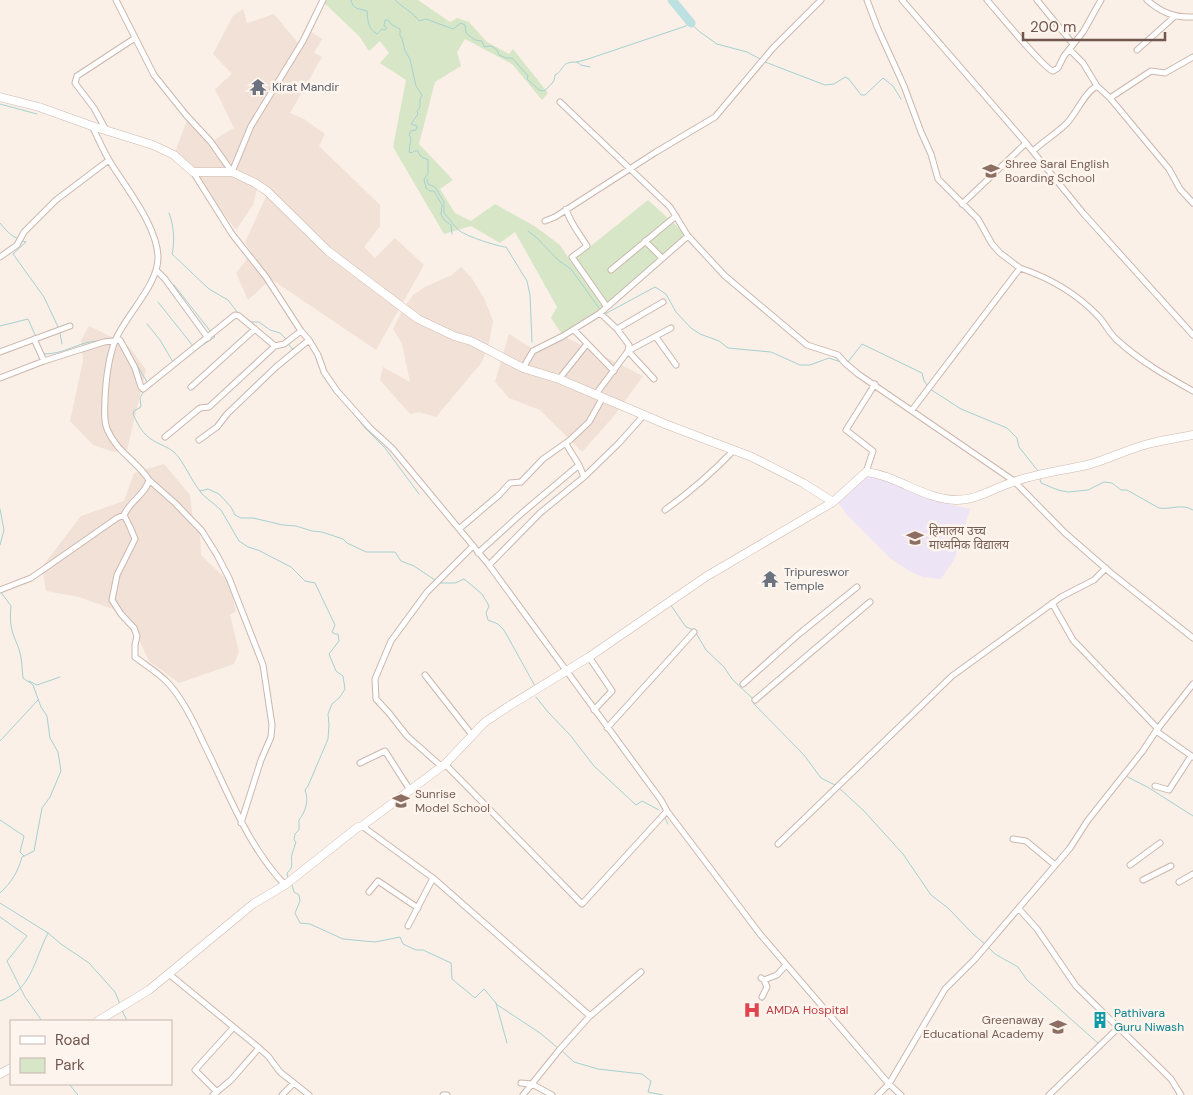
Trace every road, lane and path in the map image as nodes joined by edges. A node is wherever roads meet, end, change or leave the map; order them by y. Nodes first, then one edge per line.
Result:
1 (116, 0) edge
2 (323, 0) edge
3 (821, 0) edge
4 (868, 0) edge
5 (902, 0) edge
6 (988, 0) edge
7 (1036, 0) edge
8 (1101, 0) edge
9 (1147, 0) edge
10 (1174, 17) junction
11 (1193, 17) edge
12 (135, 38) junction
13 (1073, 44) junction
14 (1070, 50) junction
15 (1137, 50) dead end
16 (1193, 57) edge
17 (1098, 86) junction
18 (0, 97) edge
19 (1110, 98) junction
20 (560, 102) dead end
21 (92, 126) junction
22 (106, 130) junction
23 (1026, 143) junction
24 (1033, 151) junction
25 (109, 160) junction
26 (630, 168) junction
27 (193, 172) junction
28 (232, 172) junction
29 (1193, 203) edge
30 (962, 204) junction
31 (566, 210) junction
32 (676, 216) junction
33 (545, 221) dead end
34 (688, 236) junction
35 (645, 241) junction
36 (0, 257) edge
37 (662, 258) junction
38 (1020, 268) junction
39 (610, 270) dead end
40 (157, 271) junction
41 (664, 302) dead end
42 (607, 307) junction
43 (600, 313) junction
44 (70, 326) dead end
45 (617, 328) junction
46 (671, 328) dead end
47 (255, 329) junction
48 (574, 330) junction
49 (301, 331) junction
50 (1193, 335) edge
51 (208, 338) junction
52 (656, 338) junction
53 (34, 340) junction
54 (309, 340) junction
55 (115, 341) junction
56 (587, 344) junction
57 (275, 346) junction
58 (628, 351) junction
59 (0, 352) edge
60 (44, 361) junction
61 (676, 365) dead end
62 (523, 368) junction
63 (614, 371) junction
64 (0, 378) edge
65 (558, 379) junction
66 (654, 379) dead end
67 (875, 384) junction
68 (191, 387) dead end
69 (1193, 391) edge
70 (600, 395) junction
71 (912, 410) junction
72 (644, 415) junction
73 (1193, 435) edge
74 (165, 436) dead end
75 (199, 440) dead end
76 (566, 444) junction
77 (734, 450) junction
78 (579, 465) junction
79 (866, 472) junction
80 (584, 477) junction
81 (149, 480) junction
82 (1014, 481) junction
83 (833, 502) junction
84 (665, 510) dead end
85 (124, 515) junction
86 (459, 529) junction
87 (473, 546) junction
88 (478, 553) junction
89 (489, 565) junction
90 (1106, 568) junction
91 (857, 587) dead end
92 (0, 590) edge
93 (870, 602) dead end
94 (1052, 603) junction
95 (694, 632) dead end
96 (1193, 638) edge
97 (589, 657) junction
98 (568, 670) junction
99 (425, 675) dead end
100 (743, 684) dead end
101 (1193, 684) edge
102 (754, 700) dead end
103 (594, 710) junction
104 (607, 728) junction
105 (1157, 730) junction
106 (472, 735) junction
107 (1192, 756) edge
108 (360, 763) dead end
109 (443, 765) junction
110 (1155, 786) dead end
111 (410, 790) junction
112 (667, 811) junction
113 (241, 824) junction
114 (362, 826) junction
115 (1014, 839) dead end
116 (1160, 843) dead end
117 (778, 844) dead end
118 (1055, 865) junction
119 (1130, 865) dead end
120 (1171, 866) dead end
121 (1193, 874) edge
122 (433, 878) junction
123 (1143, 880) dead end
124 (1179, 882) dead end
125 (285, 885) junction
126 (369, 892) dead end
127 (418, 908) junction
128 (1019, 909) junction
129 (408, 926) dead end
130 (786, 964) junction
131 (641, 972) dead end
132 (169, 974) junction
133 (762, 997) dead end
134 (590, 1016) junction
135 (100, 1020) edge
136 (1119, 1027) junction
137 (233, 1028) junction
138 (259, 1048) junction
139 (294, 1083) junction
140 (521, 1083) dead end
141 (532, 1084) junction
142 (889, 1084) junction
143 (215, 1093) edge
144 (282, 1095) edge
145 (310, 1095) edge
146 (523, 1095) edge
147 (552, 1095) edge
148 (878, 1095) edge
149 (901, 1095) edge
150 (1049, 1095) edge
151 (1181, 1095) edge

1 - 12 street
2 - 28 street
3 - 26 street
4 - 30 street
5 - 23 street
6 - 14 street
7 - 13 street
8 - 13 street
9 - 10 street
10 - 11 street
10 - 15 street
12 - 22 street
12 - 28 street
13 - 14 street
14 - 17 street
16 - 19 street
17 - 19 street
17 - 24 street
18 - 21 street
19 - 29 street
20 - 26 street
21 - 22 street
21 - 25 street
22 - 27 street
23 - 24 street
23 - 30 street
24 - 50 street
25 - 36 street
25 - 40 street
26 - 31 street
26 - 32 street
27 - 28 street
27 - 49 street
28 - 62 street
30 - 38 street
31 - 33 street
31 - 42 street
32 - 34 street
32 - 35 street
34 - 37 street
34 - 67 street
35 - 37 street
35 - 39 street
37 - 42 street
38 - 69 street
38 - 71 street
40 - 51 street
40 - 55 street
41 - 45 street
42 - 43 street
43 - 45 street
43 - 48 street
44 - 53 street
45 - 58 street
46 - 52 street
47 - 51 street
47 - 57 street
47 - 68 street
48 - 56 street
48 - 62 street
49 - 54 street
49 - 57 street
51 - 55 street
52 - 58 street
52 - 61 street
53 - 59 street
53 - 60 street
54 - 75 street
54 - 86 street
55 - 60 street
55 - 81 street
56 - 63 street
56 - 65 street
57 - 74 street
58 - 63 street
58 - 66 street
60 - 64 street
62 - 65 street
63 - 70 street
65 - 70 street
67 - 71 street
67 - 79 street
70 - 72 street
70 - 76 street
71 - 82 street
72 - 77 street
72 - 80 street
73 - 82 street
76 - 78 street
76 - 86 street
77 - 83 street
77 - 84 street
78 - 80 street
78 - 88 street
79 - 82 street
79 - 83 street
80 - 89 street
81 - 85 street
81 - 113 street
82 - 90 street
83 - 97 street
85 - 92 street
85 - 113 street
86 - 87 street
87 - 88 street
87 - 109 street
88 - 89 street
89 - 98 street
90 - 94 street
90 - 96 street
91 - 100 street
93 - 102 street
94 - 105 street
94 - 117 street
95 - 104 street
97 - 98 street
97 - 103 street
98 - 103 street
98 - 106 street
99 - 106 street
101 - 105 street
103 - 104 street
104 - 112 street
105 - 107 street
105 - 118 street
106 - 109 street
107 - 110 street
108 - 111 street
109 - 111 street
109 - 112 street
111 - 114 street
112 - 130 street
113 - 125 street
114 - 122 street
114 - 125 street
115 - 118 street
116 - 119 street
118 - 128 street
120 - 123 street
121 - 124 street
122 - 127 street
122 - 134 street
125 - 132 street
126 - 127 street
127 - 129 street
128 - 136 street
128 - 142 street
130 - 133 street
130 - 142 street
131 - 134 street
132 - 135 street
132 - 137 street
134 - 141 street
136 - 150 street
136 - 151 street
137 - 138 street
137 - 143 street
138 - 139 street
138 - 143 street
139 - 144 street
139 - 145 street
140 - 141 street
141 - 146 street
141 - 147 street
142 - 148 street
142 - 149 street

